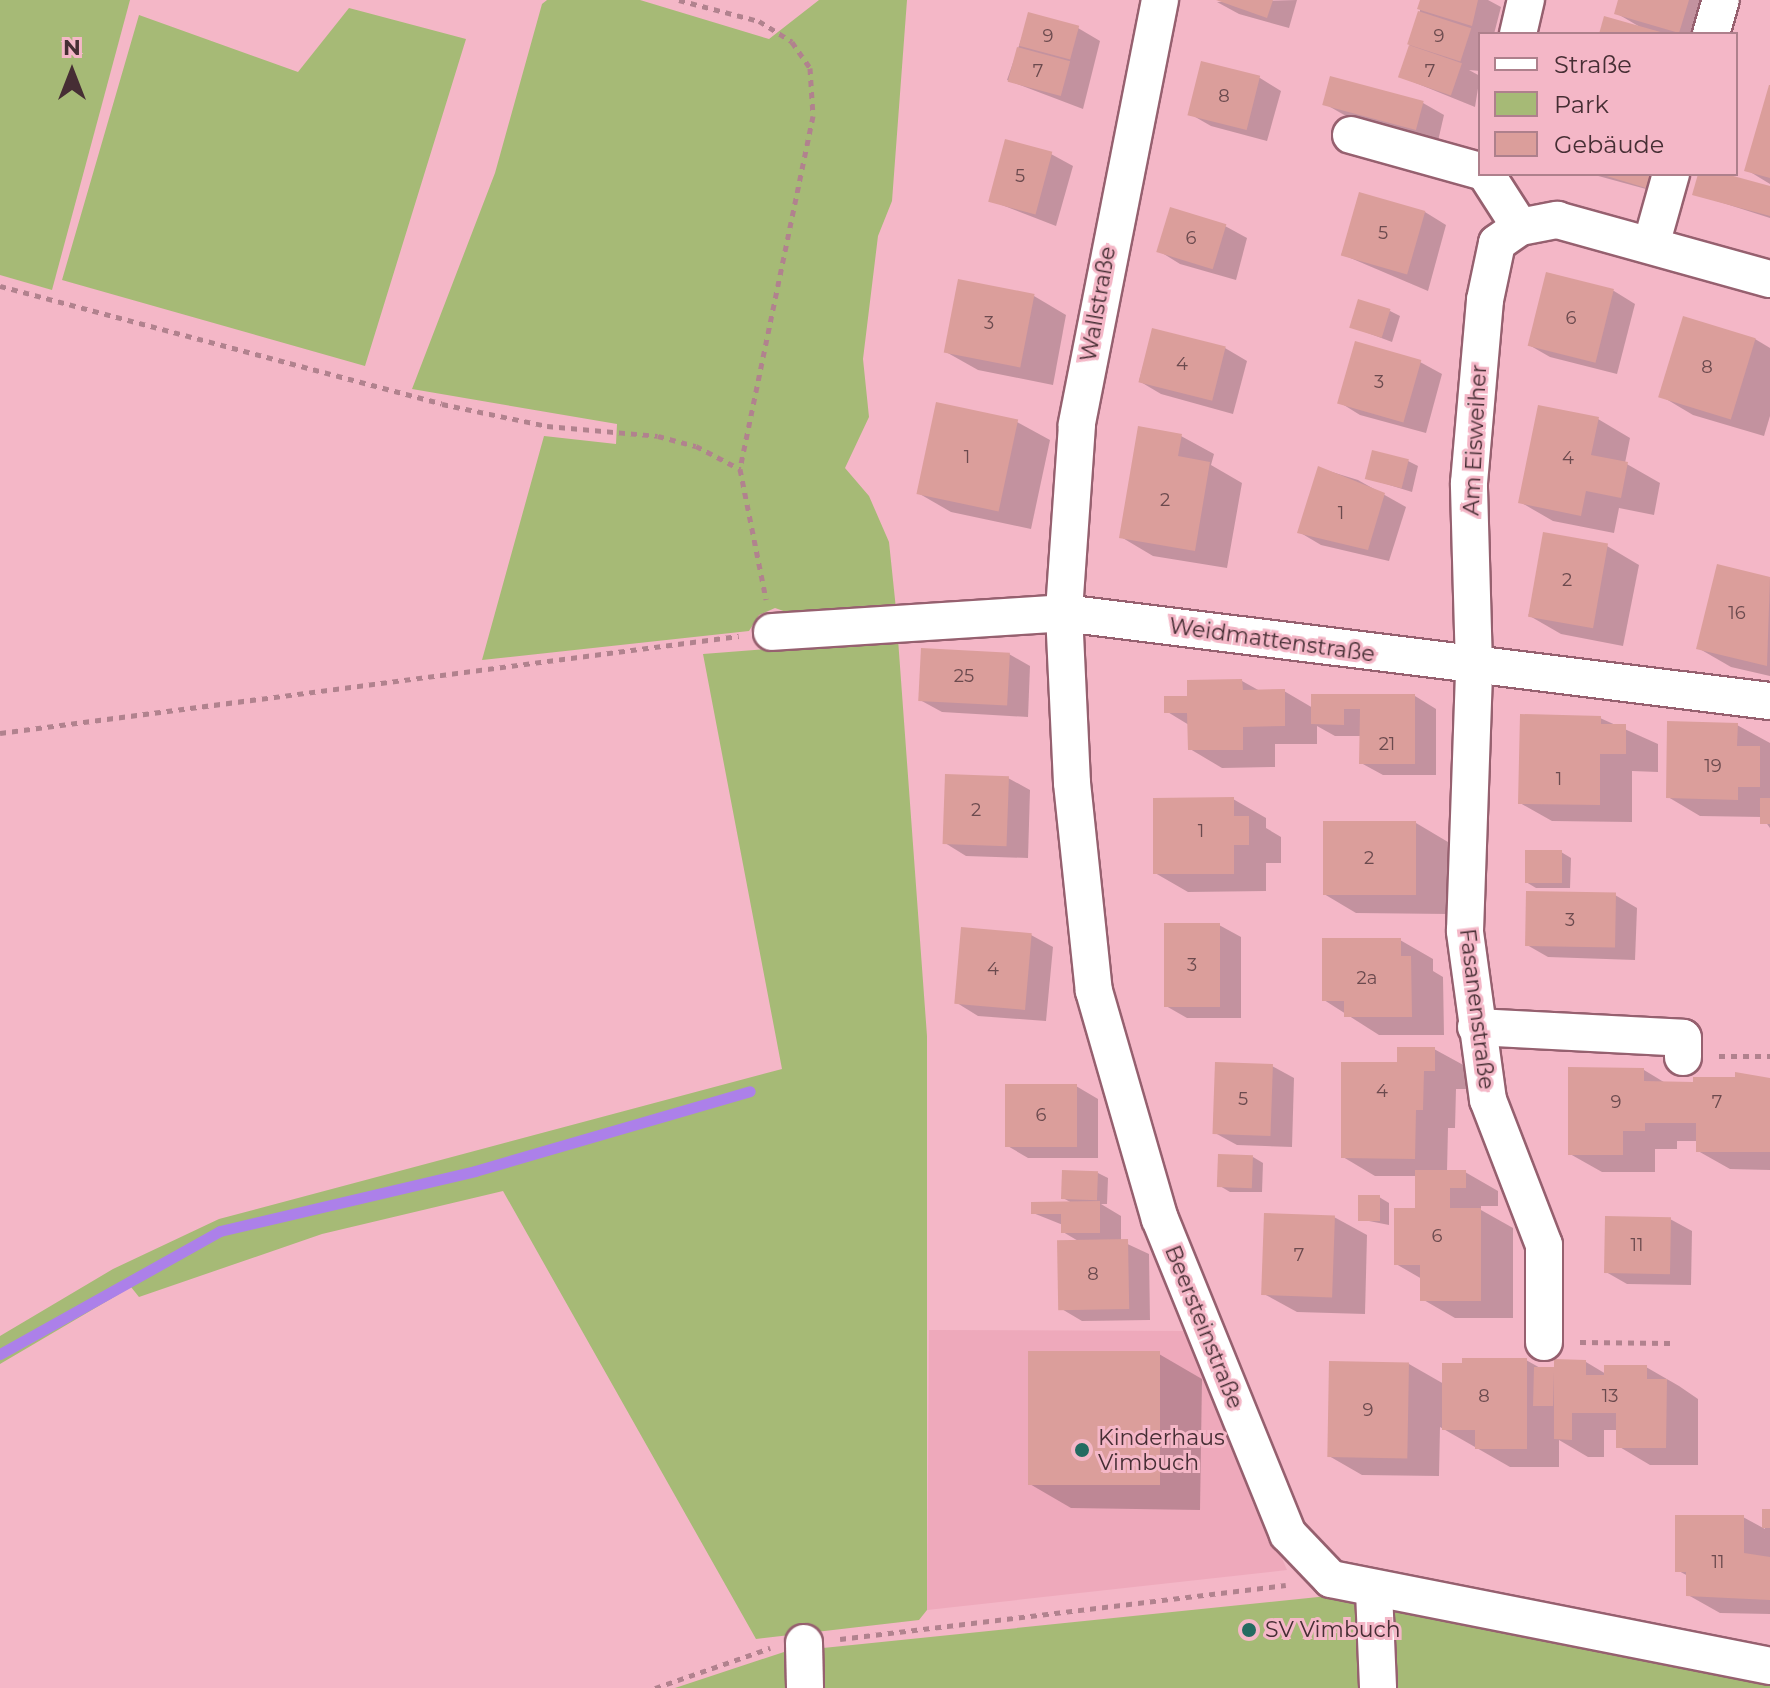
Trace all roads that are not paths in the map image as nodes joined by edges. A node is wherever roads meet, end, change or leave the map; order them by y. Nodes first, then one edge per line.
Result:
1 (1160, 0) edge
2 (1526, 0) edge
3 (1721, 0) edge
4 (1518, 32) edge
5 (1712, 32) edge
6 (1351, 135) dead end
7 (1478, 170) edge
8 (1487, 176) edge
9 (1670, 176) edge
10 (1520, 227) junction
11 (1651, 245) junction
12 (1770, 279) edge
13 (1064, 613) junction
14 (772, 632) road end
15 (1474, 667) junction
16 (1770, 701) edge
17 (1476, 1027) junction
18 (1683, 1057) road end
19 (1544, 1342) road end
20 (1374, 1591) junction
21 (804, 1643) road end
22 (1770, 1666) edge
23 (805, 1688) edge
24 (1378, 1688) edge

1 - 13 street, Wallstraße
2 - 4 street
3 - 5 street
6 - 7 street
8 - 10 street
9 - 11 street
10 - 11 street
10 - 15 street, Am Eisweiher
11 - 12 street
13 - 14 street, Weidmattenstraße
13 - 15 street, Weidmattenstraße
13 - 20 street, Beersteinstraße
15 - 16 street, Weidmattenstraße
15 - 17 street, Fasanenstraße
17 - 18 street
17 - 19 street, Fasanenstraße
20 - 22 street
20 - 24 street
21 - 23 street

